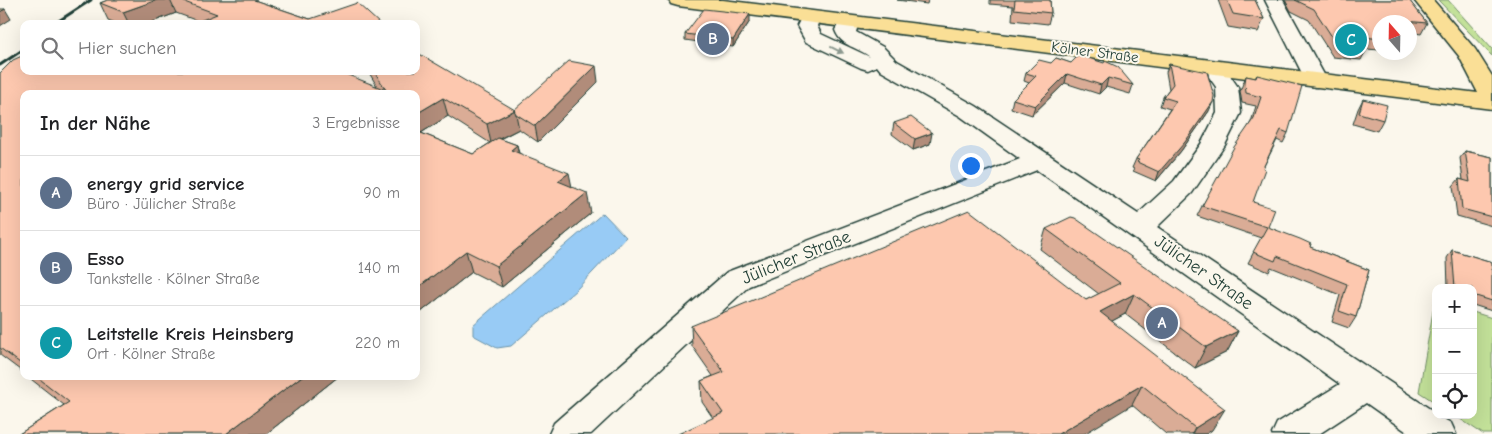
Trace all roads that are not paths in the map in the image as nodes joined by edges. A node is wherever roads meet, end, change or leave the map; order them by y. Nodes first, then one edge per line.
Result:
1 (678, 0) edge
2 (1274, 0) edge
3 (1423, 0) edge
4 (700, 1) edge
5 (802, 11) edge
6 (849, 22) junction
7 (1462, 46) junction
8 (889, 66) junction
9 (1219, 68) junction
10 (1492, 70) edge
11 (1316, 80) junction
12 (1492, 94) edge
13 (1492, 102) edge
14 (1040, 160) junction
15 (1140, 228) junction
16 (1366, 385) junction
17 (567, 434) edge
18 (1290, 434) edge
19 (1438, 434) edge

1 - 4 main road, Kölner Straße
2 - 11 street
3 - 7 main road
4 - 5 main road, Kölner Straße
5 - 6 main road, Kölner Straße
5 -> 8 street, Jülicher Straße
6 - 8 street, Jülicher Straße
6 - 9 main road, Kölner Straße
7 - 10 main road
7 - 12 main road
8 - 14 street, Jülicher Straße
9 - 11 main road, Kölner Straße
9 - 15 street
11 - 13 main road, Kölner Straße
14 - 15 street, Jülicher Straße
14 - 17 street, Jülicher Straße
15 - 16 street, Jülicher Straße
16 - 18 street
16 - 19 street, Jülicher Straße

